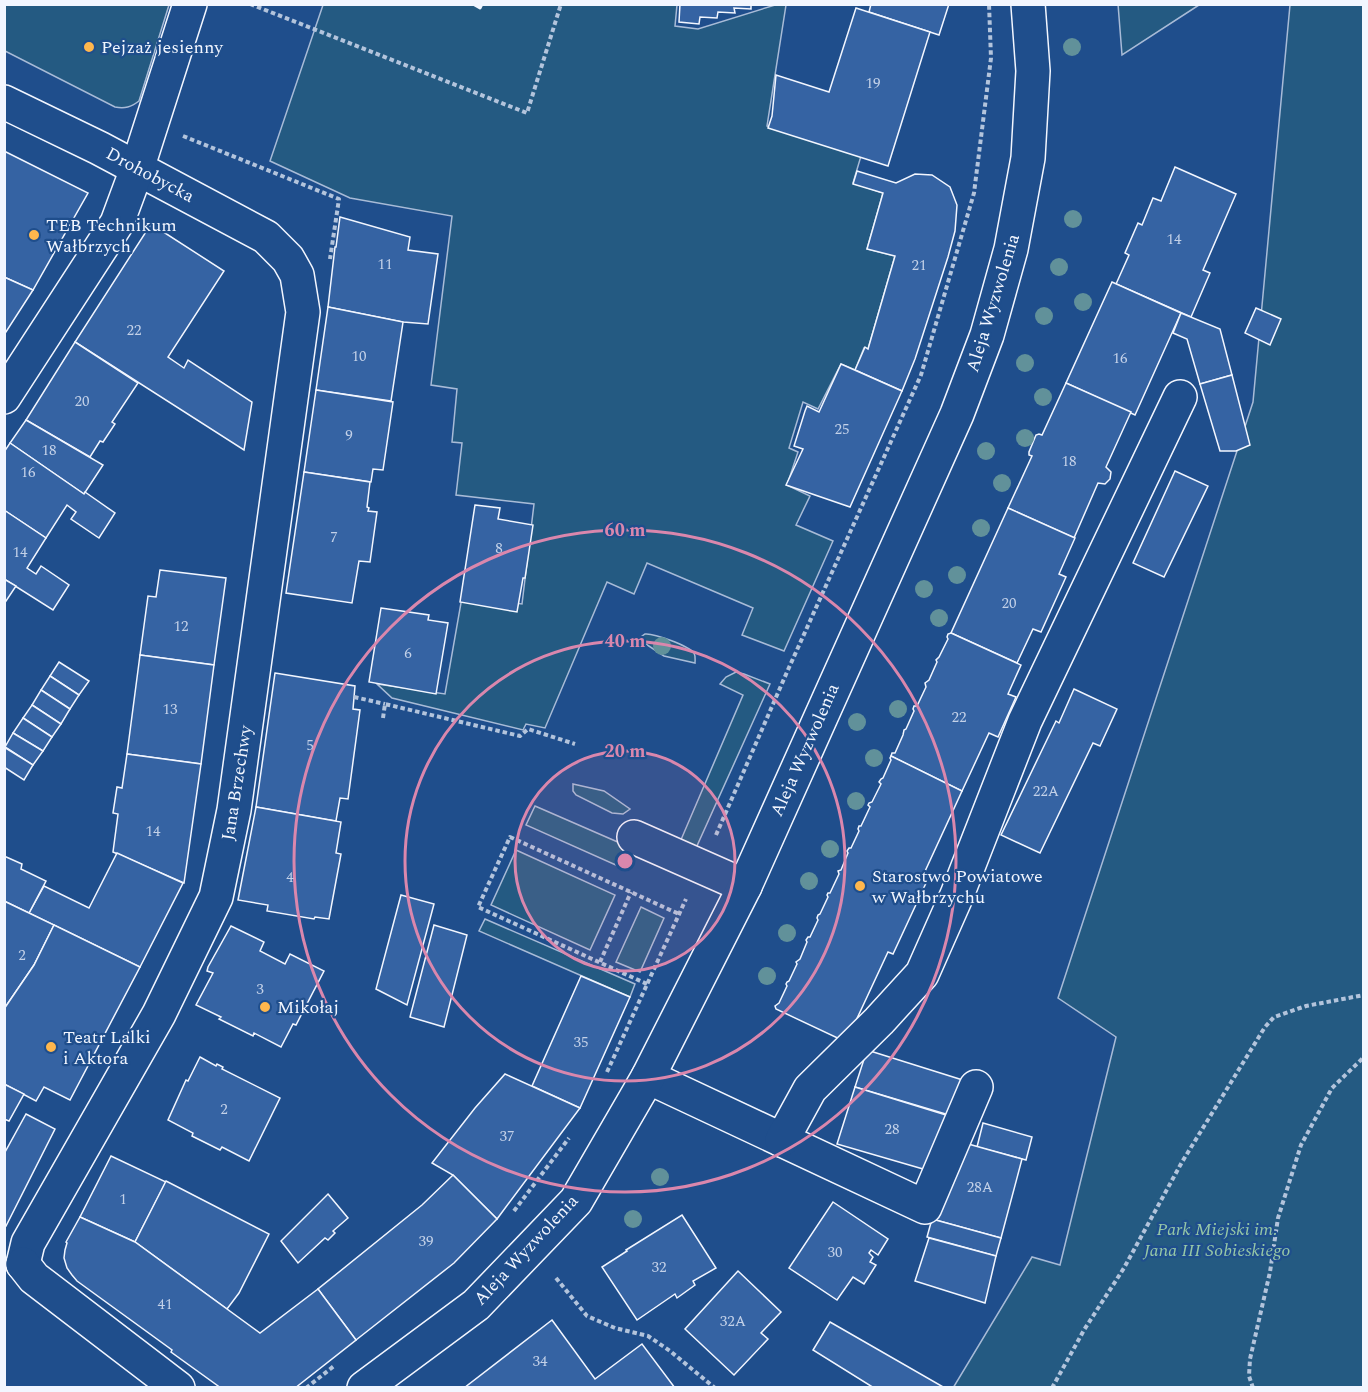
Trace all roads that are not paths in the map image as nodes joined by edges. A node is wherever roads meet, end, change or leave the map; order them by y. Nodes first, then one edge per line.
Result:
1 (190, 4) edge
2 (1028, 4) edge
3 (4, 102) edge
4 (137, 169) junction
5 (288, 259) joint
6 (4, 397) edge
7 (1180, 397) dead end
8 (634, 837) dead end
9 (745, 886) junction
10 (648, 1077) junction
11 (976, 1087) dead end
12 (782, 1140) junction
13 (14, 1266) edge
14 (178, 1388) edge
15 (364, 1388) edge

1 - 4 street
2 - 9 street, Aleja Wyzwolenia
3 - 4 street, Drohobycka
4 - 5 street, Drohobycka
4 - 6 street
5 - 13 street, Jana Brzechwy
7 - 12 street
8 - 9 street
9 - 10 street, Aleja Wyzwolenia
10 - 12 street
10 - 15 street, Aleja Wyzwolenia
11 - 12 street
13 - 14 street

